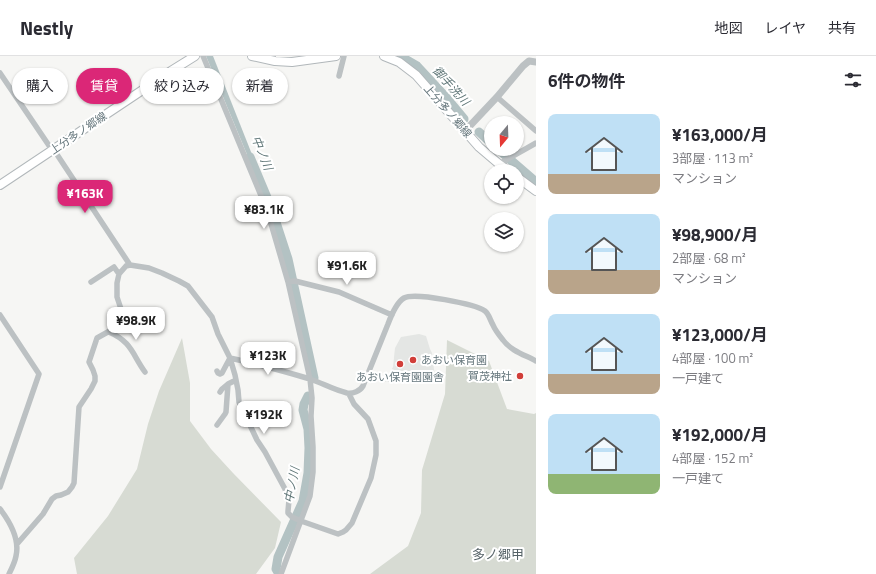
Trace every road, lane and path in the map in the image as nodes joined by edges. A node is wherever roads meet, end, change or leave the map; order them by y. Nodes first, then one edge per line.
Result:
1 (195, 56) edge
2 (203, 56) edge
3 (252, 56) edge
4 (336, 56) edge
5 (344, 56) edge
6 (384, 56) edge
7 (536, 62) edge
8 (0, 73) edge
9 (339, 76) dead end
10 (497, 96) junction
11 (465, 131) junction
12 (536, 131) edge
13 (536, 143) edge
14 (52, 150) junction
15 (501, 163) joint
16 (524, 182) edge
17 (0, 185) edge
18 (536, 191) edge
19 (130, 265) junction
20 (119, 274) junction
21 (91, 282) dead end
22 (291, 282) junction
23 (0, 315) edge
24 (392, 315) junction
25 (109, 332) junction
26 (230, 358) junction
27 (536, 361) edge
28 (217, 371) dead end
29 (145, 372) dead end
30 (310, 379) junction
31 (236, 380) junction
32 (228, 384) junction
33 (220, 392) dead end
34 (349, 394) junction
35 (217, 425) dead end
36 (0, 487) edge
37 (0, 510) edge
38 (298, 519) junction
39 (16, 544) junction
40 (9, 574) edge
41 (281, 574) edge

1 - 14 main road, 上分多ノ郷線
2 - 22 street
3 - 4 main road
5 - 9 street
6 - 11 main road, 上分多ノ郷線
7 - 10 street
8 - 14 street
10 - 11 street
10 - 12 street
11 - 15 main road, 上分多ノ郷線
13 - 15 street
14 - 17 main road, 上分多ノ郷線
14 - 19 street
16 - 18 main road
19 - 20 street
19 - 26 street
20 - 21 street
20 - 25 street
22 - 24 street
22 - 30 street
23 - 36 street
24 - 27 street
24 - 34 street
25 - 29 street
25 - 39 street
26 - 28 street
26 - 30 street
26 - 31 street
30 - 34 street
30 - 38 street
31 - 32 street
31 - 38 street
32 - 33 street
32 - 35 street
34 - 38 street
37 - 39 street
38 - 41 street
39 - 40 street

